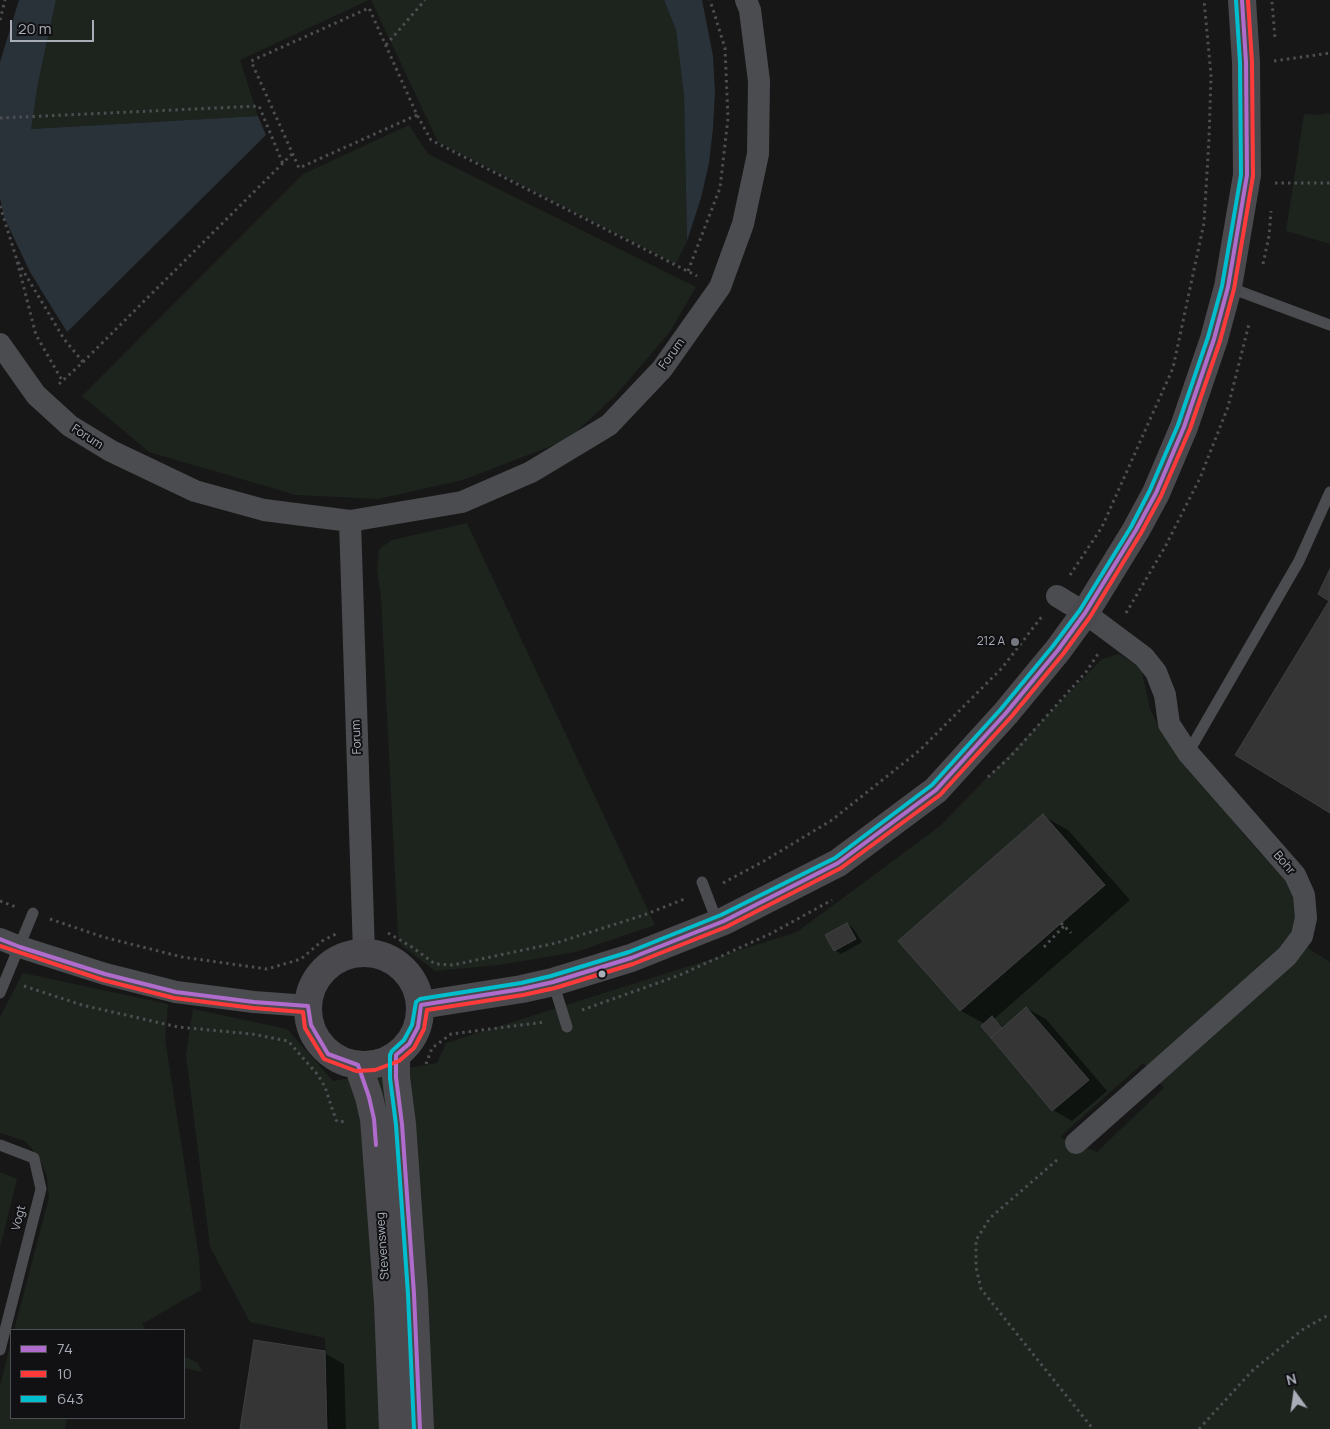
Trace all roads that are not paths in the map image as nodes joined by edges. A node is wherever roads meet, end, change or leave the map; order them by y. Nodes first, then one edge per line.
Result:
1 (746, 0) edge
2 (1242, 0) edge
3 (1228, 287) junction
4 (1330, 325) edge
5 (0, 344) edge
6 (1330, 492) edge
7 (350, 521) junction
8 (1056, 596) road end
9 (1085, 613) junction
10 (1188, 753) junction
11 (703, 887) road end
12 (33, 913) road end
13 (718, 924) junction
14 (363, 940) junction
15 (10, 943) edge
16 (553, 982) junction
17 (0, 993) edge
18 (420, 1005) junction
19 (308, 1006) junction
20 (565, 1022) road end
21 (396, 1055) junction
22 (358, 1065) junction
23 (1076, 1143) road end
24 (0, 1145) edge
25 (0, 1350) edge
26 (393, 1429) edge
27 (420, 1429) edge

1 - 7 street, Forum
2 - 3 street
3 - 4 lane
3 - 9 street
5 - 7 street, Forum
6 - 10 lane
7 - 14 street, Forum
8 - 9 street, Bohr
9 - 10 street, Bohr
9 - 13 street
10 - 23 street, Bohr
11 - 13 lane
12 - 15 lane
13 - 16 street
14 - 18 street
14 - 19 street
15 - 17 lane
15 - 19 street
16 - 18 street
16 - 20 lane
18 - 21 street
19 - 22 street
21 - 22 street
21 - 27 street
22 - 26 street, Stevensweg
24 - 25 lane, Vogt

